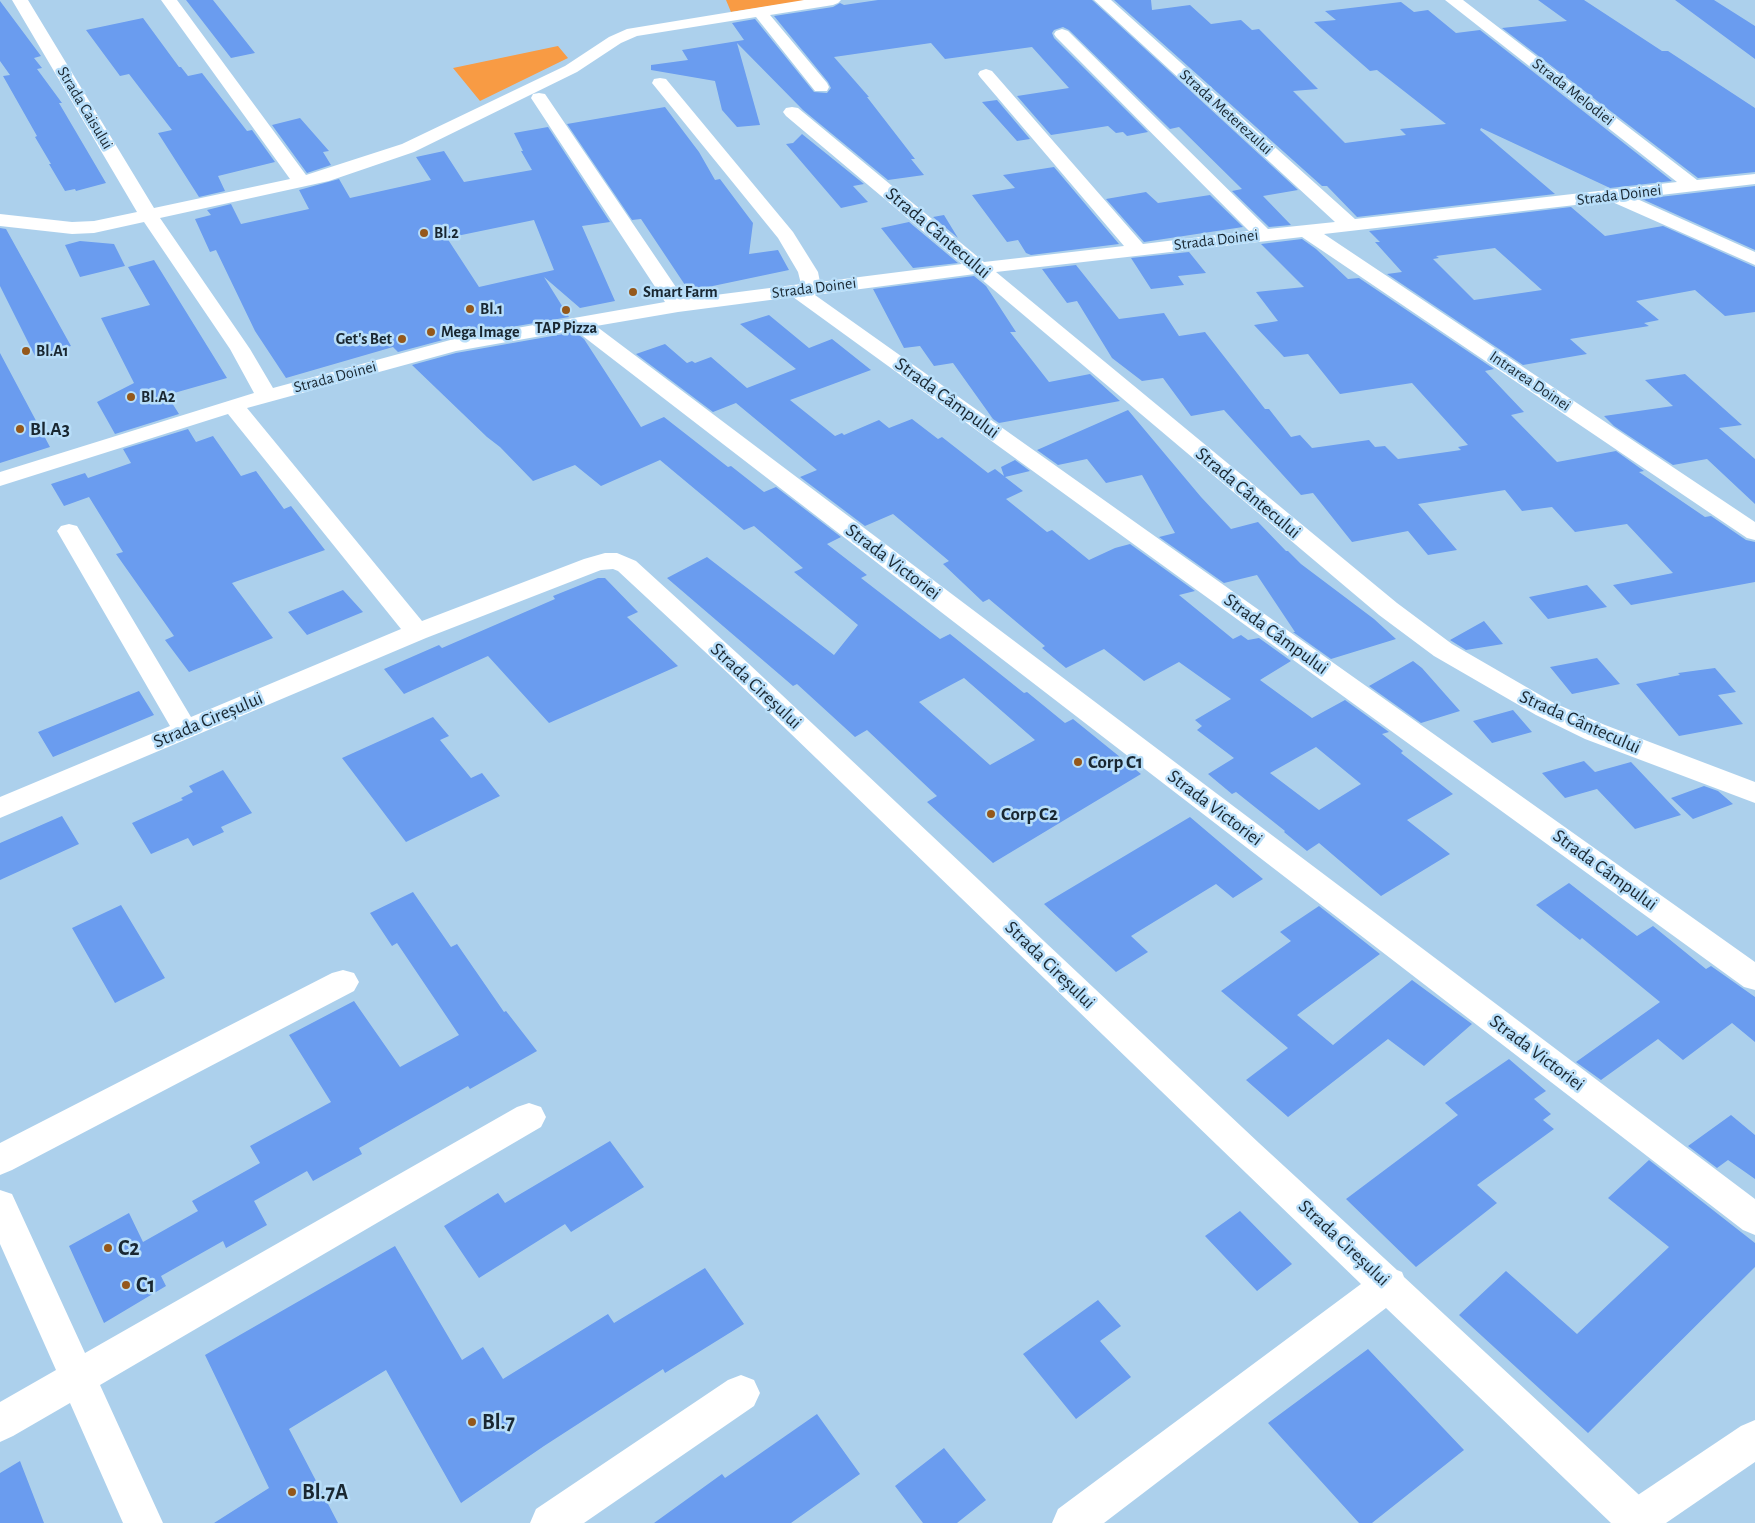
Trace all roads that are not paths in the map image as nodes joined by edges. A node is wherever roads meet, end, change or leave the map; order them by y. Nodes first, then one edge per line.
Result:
1 (20, 0) edge
2 (169, 0) edge
3 (833, 0) edge
4 (1102, 0) edge
5 (1453, 0) edge
6 (760, 12) junction
7 (1062, 34) dead end
8 (986, 74) dead end
9 (660, 83) dead end
10 (820, 87) dead end
11 (539, 98) dead end
12 (792, 112) dead end
13 (1755, 179) edge
14 (302, 182) junction
15 (1693, 186) junction
16 (1614, 196) junction
17 (149, 216) junction
18 (0, 220) edge
19 (1350, 225) junction
20 (1305, 230) junction
21 (1262, 234) junction
22 (1137, 250) junction
23 (1755, 259) edge
24 (979, 268) junction
25 (804, 289) junction
26 (678, 306) junction
27 (580, 324) junction
28 (267, 396) junction
29 (233, 405) junction
30 (0, 479) edge
31 (69, 531) dead end
32 (1755, 533) edge
33 (417, 632) junction
34 (185, 729) junction
35 (1755, 793) edge
36 (0, 808) edge
37 (1755, 978) edge
38 (344, 982) dead end
39 (529, 1117) dead end
40 (0, 1160) edge
41 (0, 1205) edge
42 (1755, 1219) edge
43 (1389, 1284) junction
44 (76, 1378) junction
45 (741, 1393) dead end
46 (0, 1423) edge
47 (1755, 1439) edge
48 (1633, 1521) edge
49 (143, 1523) edge
50 (550, 1523) edge
51 (1072, 1523) edge

1 - 17 street, Strada Caisului
2 - 14 street
3 - 6 street
4 - 19 street, Strada Meterezului
5 - 15 street, Strada Melodiei
6 - 10 street
6 - 14 street
7 - 21 street
8 - 22 street
9 - 25 street
11 - 26 street
12 - 24 street, Strada Cântecului
13 - 15 street, Strada Doinei
14 - 17 street
15 - 16 street, Strada Doinei
16 - 19 street, Strada Doinei
16 - 23 street
17 - 18 street
17 - 28 street, Strada Caisului
19 - 20 street, Strada Doinei
20 - 21 street, Strada Doinei
20 - 32 street, Intrarea Doinei
21 - 22 street, Strada Doinei
22 - 24 street, Strada Doinei
24 - 25 street, Strada Doinei
24 - 35 street, Strada Cântecului
25 - 26 street, Strada Doinei
25 - 37 street, Strada Câmpului
26 - 27 street, Strada Doinei
27 - 28 street, Strada Doinei
27 - 42 street, Strada Victoriei
28 - 29 street, Strada Doinei
29 - 30 street, Strada Doinei
29 - 33 street
31 - 34 street
33 - 34 street, Strada Cireșului
33 - 43 street, Strada Cireșului
34 - 36 street, Strada Cireșului
38 - 40 street
39 - 44 street
41 - 44 street
43 - 48 street, Strada Cireșului
43 - 51 street
44 - 46 street
44 - 49 street
45 - 50 street
47 - 48 street

